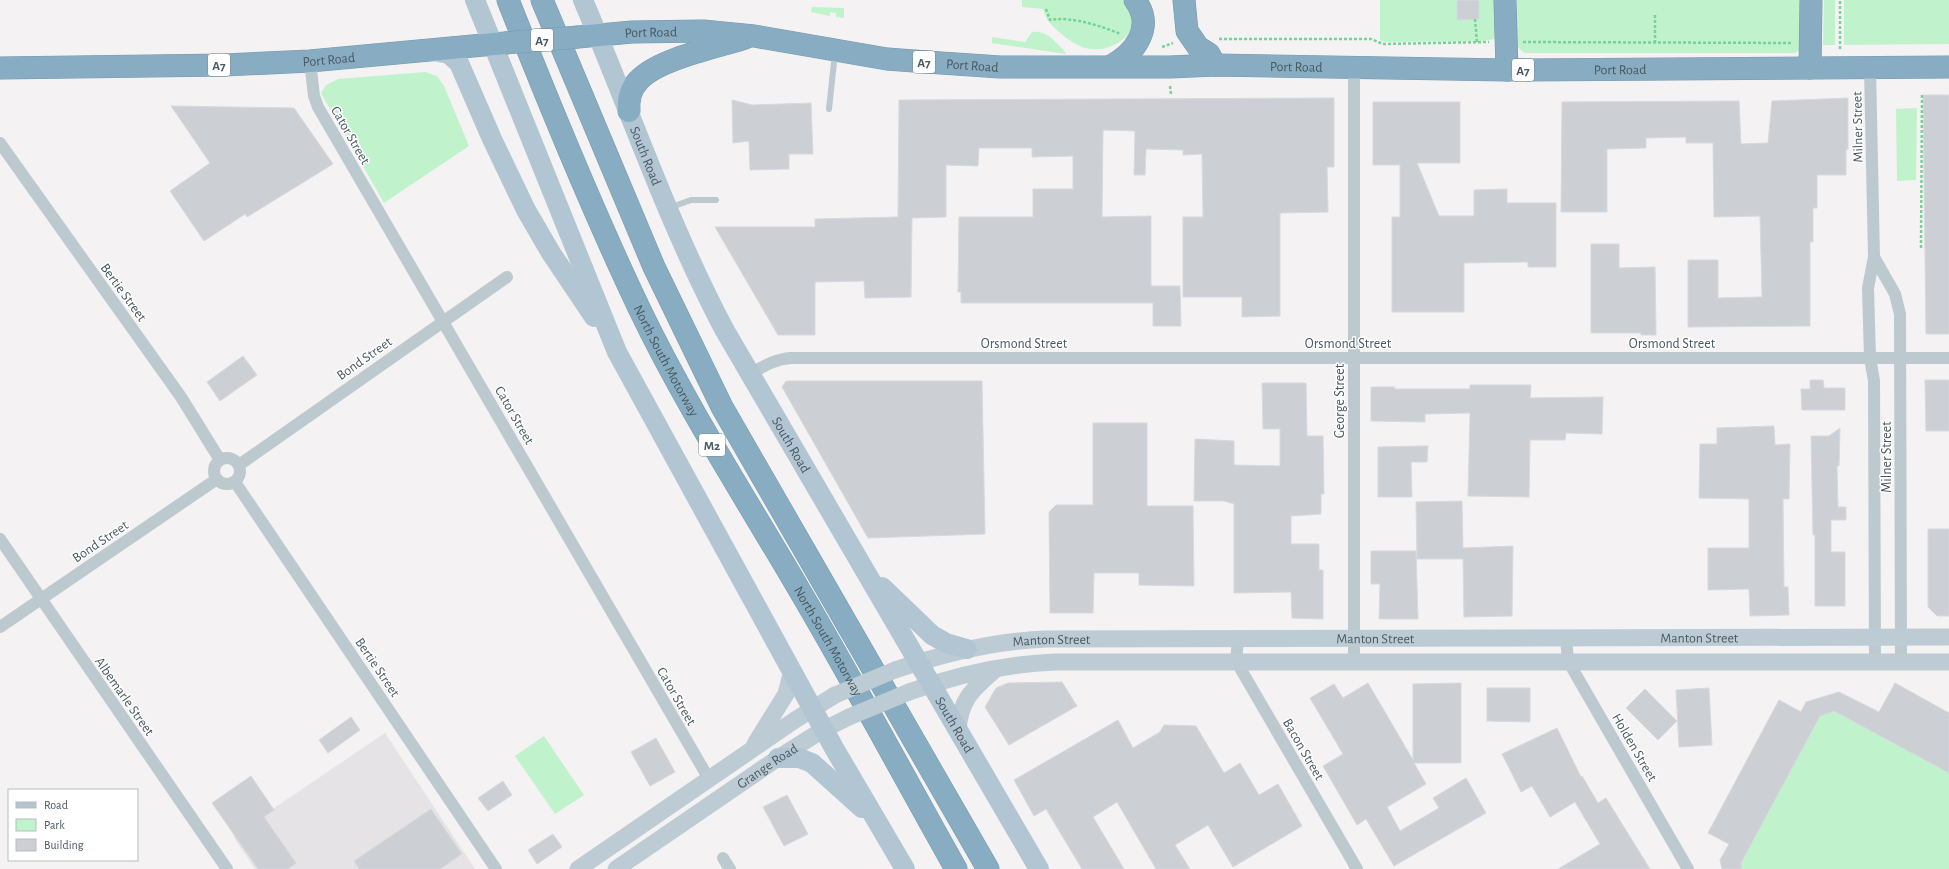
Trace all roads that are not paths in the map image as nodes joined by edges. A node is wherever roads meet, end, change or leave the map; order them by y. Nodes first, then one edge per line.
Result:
1 (475, 0) edge
2 (508, 0) edge
3 (542, 0) edge
4 (583, 0) edge
5 (1135, 0) edge
6 (1184, 0) edge
7 (1505, 0) edge
8 (1811, 0) edge
9 (588, 36) junction
10 (754, 36) junction
11 (499, 44) junction
12 (429, 50) junction
13 (836, 50) junction
14 (310, 61) junction
15 (1215, 65) junction
16 (1111, 66) junction
17 (1949, 67) edge
18 (0, 68) edge
19 (1354, 68) junction
20 (1810, 68) junction
21 (1870, 68) junction
22 (1507, 70) junction
23 (828, 109) dead end
24 (629, 111) junction
25 (0, 143) edge
26 (716, 200) dead end
27 (667, 208) junction
28 (1874, 257) junction
29 (507, 277) dead end
30 (443, 321) junction
31 (617, 352) junction
32 (1354, 358) junction
33 (1870, 358) junction
34 (1900, 358) junction
35 (1949, 358) edge
36 (750, 374) junction
37 (220, 460) junction
38 (239, 465) junction
39 (217, 479) junction
40 (235, 482) junction
41 (0, 539) edge
42 (866, 572) junction
43 (41, 600) junction
44 (0, 628) edge
45 (1566, 638) junction
46 (1875, 638) junction
47 (1901, 638) junction
48 (1949, 638) edge
49 (1238, 640) junction
50 (1355, 640) junction
51 (967, 649) junction
52 (1236, 661) junction
53 (1568, 661) junction
54 (918, 662) junction
55 (1354, 662) junction
56 (1875, 662) junction
57 (1901, 662) junction
58 (1949, 662) edge
59 (996, 668) junction
60 (792, 670) junction
61 (931, 684) junction
62 (813, 708) junction
63 (825, 729) junction
64 (958, 731) junction
65 (752, 749) junction
66 (778, 758) junction
67 (709, 779) junction
68 (880, 826) junction
69 (723, 858) dead end
70 (227, 869) edge
71 (496, 869) edge
72 (578, 869) edge
73 (616, 869) edge
74 (730, 869) edge
75 (905, 869) edge
76 (956, 869) edge
77 (988, 869) edge
78 (1039, 869) edge
79 (1357, 869) edge
80 (1688, 869) edge

1 - 11 main road
2 - 76 highway, North South Motorway / M2
3 - 77 highway, North South Motorway / M2
4 - 9 main road, South Road
5 - 16 highway
6 - 15 highway
7 - 22 highway
8 - 20 highway
9 - 10 highway, Port Road / A7
9 - 11 highway, Port Road / A7, bridge
9 - 24 main road, South Road
10 - 13 highway, Port Road / A7
10 - 24 highway
11 - 12 highway, Port Road / A7
11 - 31 main road
12 - 14 highway, Port Road / A7
12 - 31 main road
13 - 16 highway, Port Road / A7
13 - 23 lane
14 - 18 highway, Port Road / A7
14 - 30 street, Cator Street
15 - 16 highway, Port Road / A7
15 - 19 highway, Port Road / A7
17 - 21 highway, Port Road / A7
19 - 22 highway, Port Road / A7
19 - 32 street, George Street
20 - 21 highway, Port Road / A7
20 - 22 highway, Port Road / A7
21 - 28 street, Milner Street
24 - 27 main road, South Road
25 - 37 street, Bertie Street
26 - 27 lane
27 - 36 main road, South Road
28 - 33 street, Milner Street
28 - 34 street, Milner Street
29 - 30 street, Bond Street
30 - 38 street, Bond Street
30 - 67 street, Cator Street
31 - 60 main road
32 - 33 street, Orsmond Street
32 - 36 street, Orsmond Street
32 - 50 street, George Street
33 - 34 street, Orsmond Street
33 - 46 street, Milner Street
34 - 35 street, Orsmond Street
34 - 47 street, Milner Street
36 - 42 main road, South Road
37 - 38 street
37 - 39 street
38 - 40 street
39 - 40 street
39 - 43 street, Bond Street
40 - 71 street, Bertie Street
41 - 43 street, Albemarle Street
42 - 51 main road
42 - 54 main road, South Road
43 - 44 street, Bond Street
43 - 70 street, Albemarle Street
45 - 46 main road, Manton Street
45 - 50 main road, Manton Street
45 - 53 street, Holden Street
46 - 47 main road, Manton Street
46 - 56 street, Milner Street
47 - 48 main road, Manton Street
47 - 57 street, Milner Street
49 - 50 main road, Manton Street
49 - 51 main road, Manton Street
49 - 52 street
50 - 55 street, George Street
51 - 54 main road, Manton Street
52 - 55 main road, Manton Street
52 - 59 main road, Manton Street
52 - 79 street, Bacon Street
53 - 55 main road, Manton Street
53 - 56 main road, Manton Street
53 - 80 street, Holden Street
54 - 61 main road, South Road
54 - 62 main road, Manton Street, bridge
56 - 57 main road, Manton Street
57 - 58 main road, Manton Street
59 - 61 main road, Manton Street
59 - 64 main road
60 - 62 main road
60 - 65 main road
61 - 63 main road, Grange Road, bridge
61 - 64 main road, South Road
62 - 63 main road
62 - 65 main road, Grange Road
63 - 66 main road, Grange Road
63 - 68 main road
64 - 78 main road, South Road
65 - 67 main road, Grange Road
66 - 68 main road
66 - 73 main road, Grange Road
67 - 72 main road, Grange Road
68 - 75 main road
69 - 74 street

